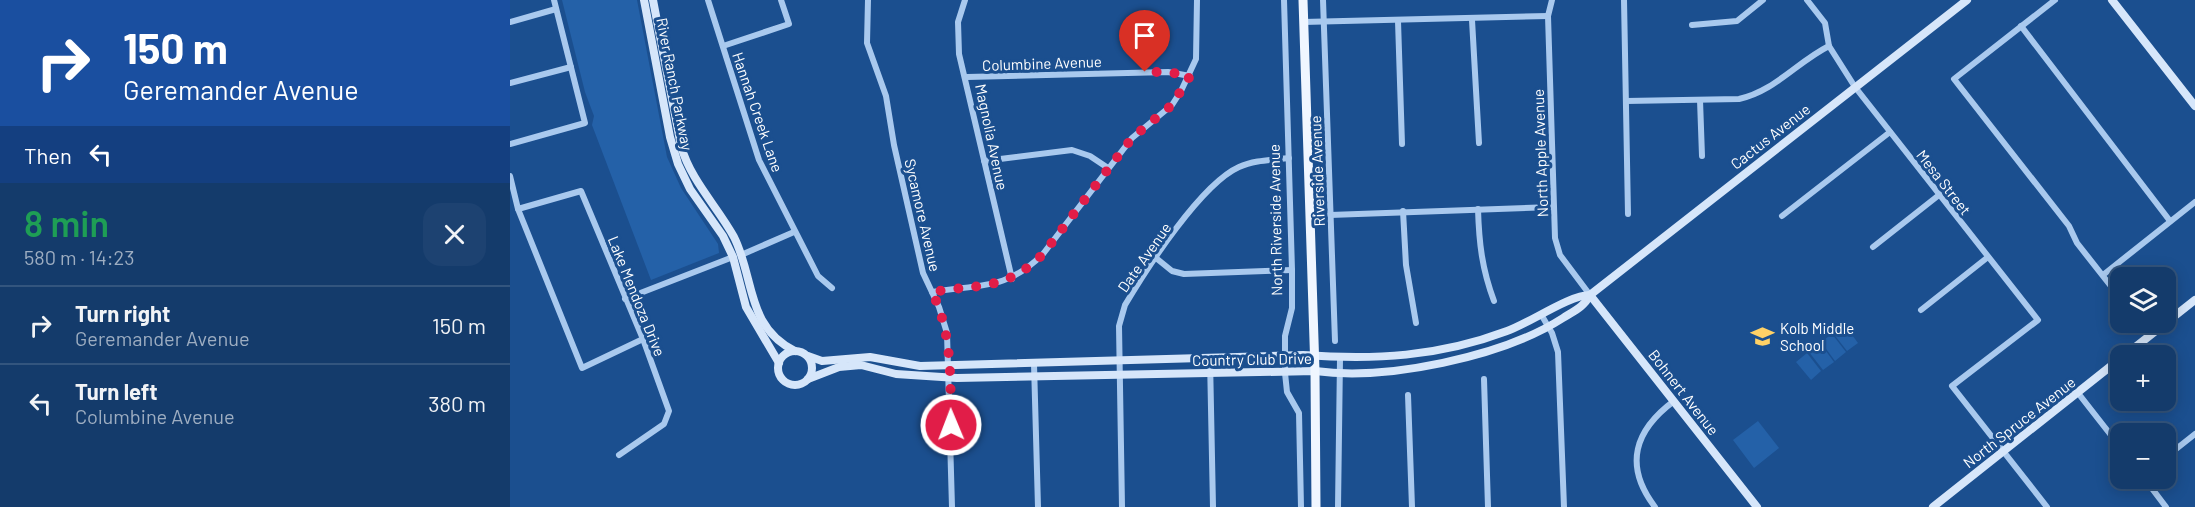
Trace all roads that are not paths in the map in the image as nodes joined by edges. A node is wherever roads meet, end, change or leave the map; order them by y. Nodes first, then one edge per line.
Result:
1 (554, 0) edge
2 (644, 0) edge
3 (653, 0) edge
4 (708, 0) edge
5 (781, 0) edge
6 (868, 0) edge
7 (965, 0) edge
8 (1197, 0) edge
9 (1284, 0) edge
10 (1303, 0) edge
11 (1323, 0) edge
12 (1552, 0) edge
13 (1624, 0) edge
14 (1763, 0) edge
15 (1807, 0) edge
16 (1967, 0) edge
17 (2055, 0) edge
18 (2112, 0) edge
19 (556, 9) junction
20 (1548, 16) junction
21 (1472, 20) junction
22 (1398, 21) junction
23 (510, 22) edge
24 (1303, 22) junction
25 (1324, 22) junction
26 (1692, 25) dead end
27 (2021, 26) junction
28 (723, 46) junction
29 (1829, 46) junction
30 (571, 67) junction
31 (1190, 76) junction
32 (967, 77) junction
33 (510, 83) edge
34 (1855, 87) junction
35 (1700, 100) junction
36 (1626, 101) junction
37 (2195, 106) edge
38 (1890, 132) junction
39 (1479, 143) dead end
40 (510, 144) edge
41 (1402, 144) dead end
42 (1702, 156) dead end
43 (1289, 158) junction
44 (984, 161) junction
45 (1108, 168) junction
46 (510, 176) edge
47 (1939, 195) junction
48 (2195, 202) edge
49 (1553, 207) junction
50 (518, 209) junction
51 (1478, 209) junction
52 (1403, 211) junction
53 (1628, 214) dead end
54 (1330, 215) junction
55 (1782, 216) dead end
56 (2170, 221) junction
57 (794, 232) junction
58 (1873, 247) dead end
59 (737, 256) junction
60 (1988, 257) junction
61 (1156, 258) junction
62 (1292, 270) junction
63 (2103, 275) junction
64 (1012, 279) junction
65 (2110, 284) edge
66 (832, 288) dead end
67 (932, 292) junction
68 (1590, 295) junction
69 (625, 299) junction
70 (2195, 300) edge
71 (1494, 301) dead end
72 (1922, 310) dead end
73 (1542, 316) junction
74 (1416, 323) dead end
75 (1549, 327) junction
76 (2147, 333) edge
77 (2149, 336) junction
78 (643, 339) junction
79 (1335, 341) dead end
80 (2138, 345) edge
81 (795, 351) junction
82 (808, 356) junction
83 (1285, 356) junction
84 (1314, 356) junction
85 (1210, 359) junction
86 (1344, 359) junction
87 (1120, 362) junction
88 (779, 363) junction
89 (1034, 364) junction
90 (950, 365) junction
91 (2110, 367) edge
92 (1315, 371) junction
93 (1211, 373) junction
94 (1285, 373) junction
95 (1340, 373) junction
96 (1120, 376) junction
97 (950, 377) junction
98 (1035, 377) junction
99 (808, 379) junction
100 (1484, 379) dead end
101 (2078, 393) junction
102 (1408, 395) dead end
103 (1674, 401) junction
104 (2110, 434) edge
105 (2195, 434) edge
106 (2176, 449) edge
107 (2004, 451) junction
108 (619, 455) dead end
109 (2152, 489) edge
110 (952, 507) edge
111 (1038, 507) edge
112 (1122, 507) edge
113 (1213, 507) edge
114 (1301, 507) edge
115 (1316, 507) edge
116 (1338, 507) edge
117 (1412, 507) edge
118 (1488, 507) edge
119 (1564, 507) edge
120 (1655, 507) edge
121 (1757, 507) edge
122 (1933, 507) edge
123 (2047, 507) edge
124 (2166, 507) edge

1 - 19 street
2 - 59 street, River Ranch Parkway
3 - 59 street, River Ranch Parkway
4 - 28 street, Hannah Creek Lane
5 - 28 street
6 - 67 street, Sycamore Avenue
7 - 32 street, Magnolia Avenue
8 - 31 street
9 - 43 street, North Riverside Avenue
10 - 24 main road
11 - 25 street, Riverside Avenue
12 - 20 street, North Apple Avenue
13 - 36 street
14 - 26 street
15 - 29 street, Mesa Street
16 - 34 street, Cactus Avenue
17 - 27 street
18 - 37 street
19 - 23 street
19 - 30 street
20 - 21 street
20 - 49 street, North Apple Avenue
21 - 22 street
21 - 39 street
22 - 25 street
22 - 41 street
24 - 25 street
24 - 84 main road
25 - 54 street, Riverside Avenue
27 - 56 street
27 - 63 street
28 - 57 street, Hannah Creek Lane
29 - 34 street, Mesa Street
29 - 35 street
30 - 33 street
30 - 40 street
31 - 32 street, Columbine Avenue
31 - 45 street
32 - 44 street, Magnolia Avenue
34 - 38 street, Mesa Street
34 - 68 street, Cactus Avenue
35 - 36 street
35 - 42 street
36 - 53 street
38 - 47 street, Mesa Street
38 - 55 street
43 - 61 street, Date Avenue
43 - 62 street, North Riverside Avenue
44 - 45 street
44 - 64 street, Magnolia Avenue
45 - 64 street
46 - 50 street
47 - 58 street
47 - 60 street, Mesa Street
48 - 56 street
49 - 51 street
49 - 68 street, North Apple Avenue
50 - 69 street, Lake Mendoza Drive
50 - 78 street
51 - 52 street
51 - 71 street
52 - 54 street
52 - 74 street
54 - 79 street, Riverside Avenue
56 - 63 street
57 - 59 street
57 - 66 street, Hannah Creek Lane
59 - 69 street
59 - 81 street, River Ranch Parkway
59 - 88 street, River Ranch Parkway
60 - 72 street
60 - 107 street, Mesa Street
61 - 62 street
61 - 87 street, Date Avenue
62 - 83 street, North Riverside Avenue
63 - 65 street
64 - 67 street
67 - 90 street, Sycamore Avenue
68 - 73 street, Country Club Drive
68 - 75 street, Country Club Drive
68 - 103 street, Bohnert Avenue
69 - 78 street, Lake Mendoza Drive
70 - 77 street, North Spruce Avenue
73 - 75 street
73 - 86 street, Country Club Drive
75 - 95 street, Country Club Drive
75 - 119 street
76 - 77 street
77 - 80 street, North Spruce Avenue
78 - 108 street, Lake Mendoza Drive
81 - 82 street
81 - 88 street
82 - 90 street, Country Club Drive
82 - 99 street
83 - 84 street, Country Club Drive
83 - 85 street, Country Club Drive
83 - 94 street, North Riverside Avenue
84 - 86 street, Country Club Drive
84 - 92 main road
85 - 87 street, Country Club Drive
85 - 93 street
86 - 95 street
87 - 89 street, Country Club Drive
87 - 96 street, Date Avenue
88 - 99 street
89 - 90 street, Country Club Drive
89 - 98 street
90 - 97 street, Sycamore Avenue
91 - 101 street, North Spruce Avenue
92 - 94 street, Country Club Drive
92 - 95 street, Country Club Drive
92 - 115 main road
93 - 94 street, Country Club Drive
93 - 96 street, Country Club Drive
93 - 113 street
94 - 114 street, North Riverside Avenue
95 - 116 street
96 - 98 street, Country Club Drive
96 - 112 street, Date Avenue
97 - 98 street, Country Club Drive
97 - 99 street, Country Club Drive
97 - 110 street, Sycamore Avenue
98 - 111 street
100 - 118 street
101 - 104 street
101 - 107 street, North Spruce Avenue
102 - 117 street
103 - 120 street
103 - 121 street, Bohnert Avenue
105 - 106 street
107 - 122 street, North Spruce Avenue
107 - 123 street
109 - 124 street

